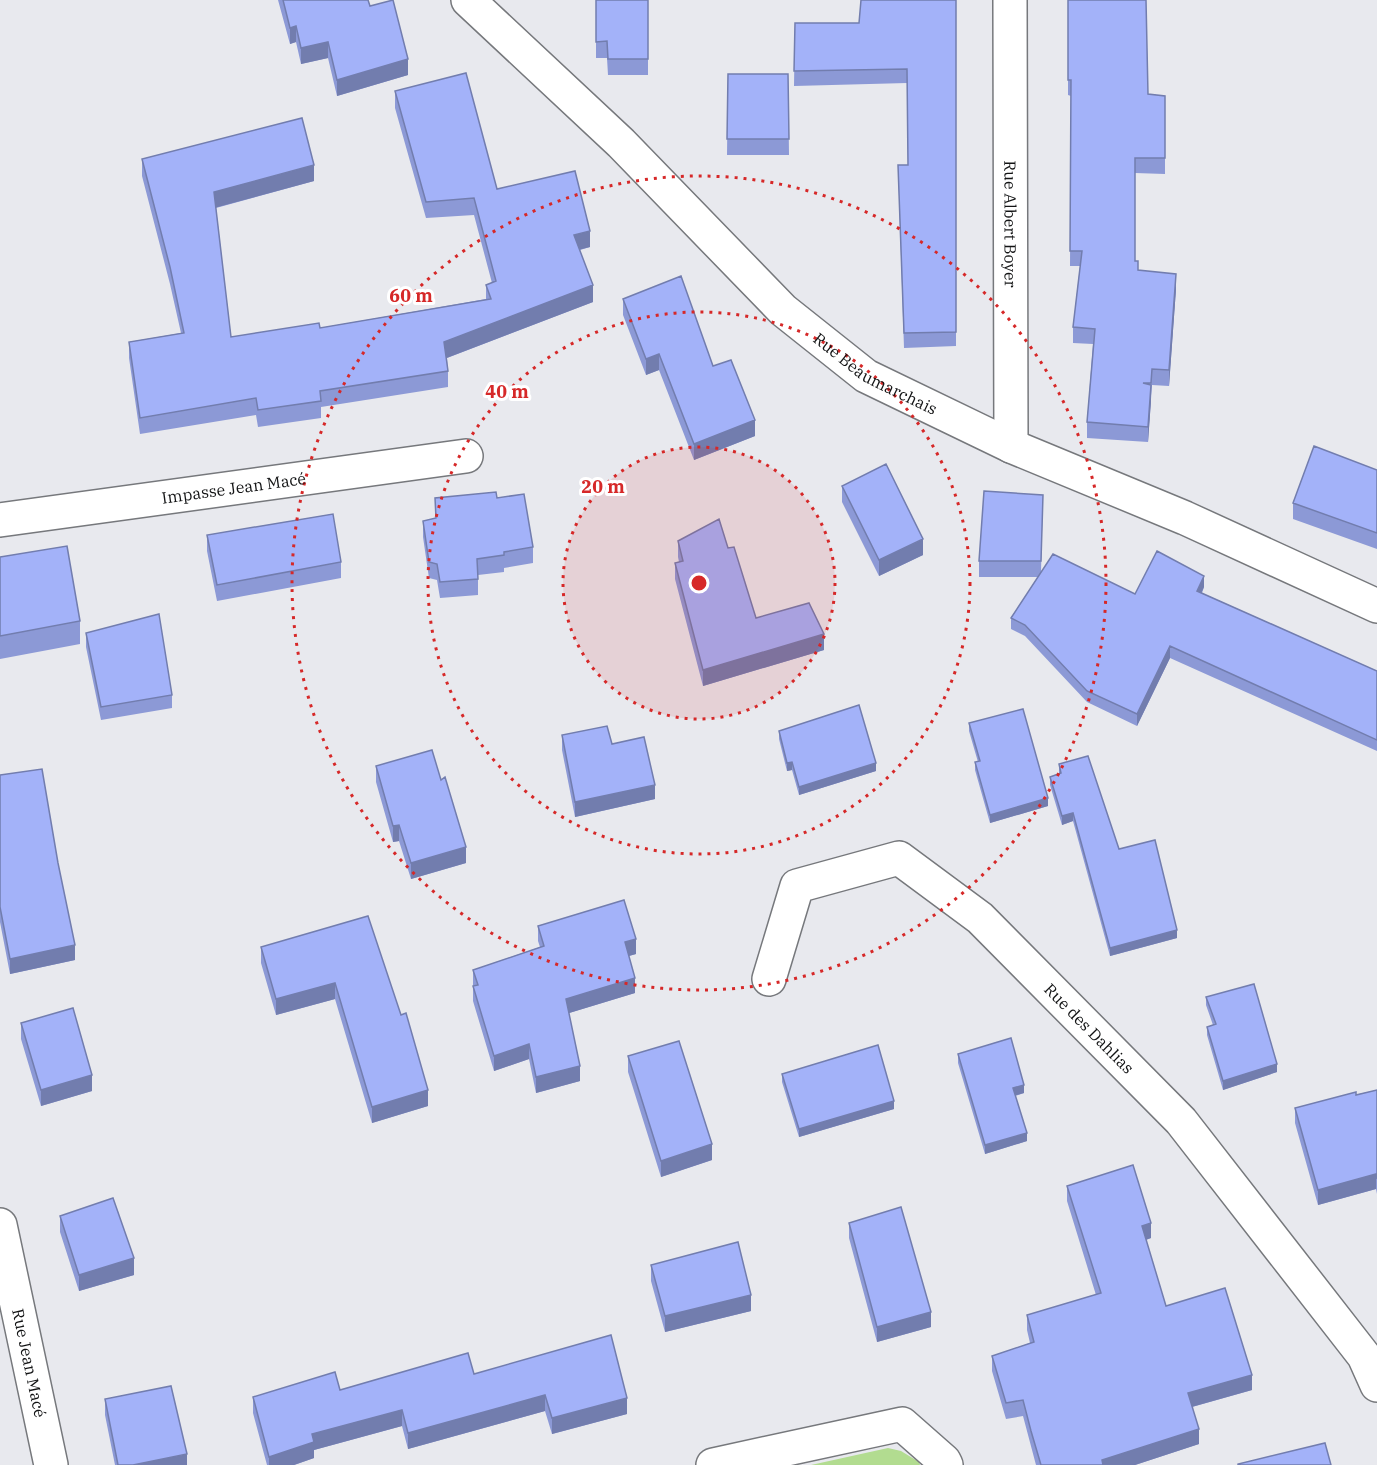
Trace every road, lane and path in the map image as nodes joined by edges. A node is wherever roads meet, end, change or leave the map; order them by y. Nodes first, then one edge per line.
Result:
1 (468, 0) edge
2 (1010, 0) edge
3 (1011, 446) junction
4 (466, 456) dead end
5 (0, 520) edge
6 (1377, 606) edge
7 (769, 979) dead end
8 (0, 1225) edge
9 (1377, 1385) edge
10 (51, 1465) edge
11 (713, 1465) edge
12 (946, 1465) edge

1 - 3 street, Rue Beaumarchais
2 - 3 street, Rue Albert Boyer
3 - 6 street, Rue Beaumarchais
4 - 5 street, Impasse Jean Macé
7 - 9 street, Rue des Dahlias
8 - 10 street, Rue Jean Macé
11 - 12 street

